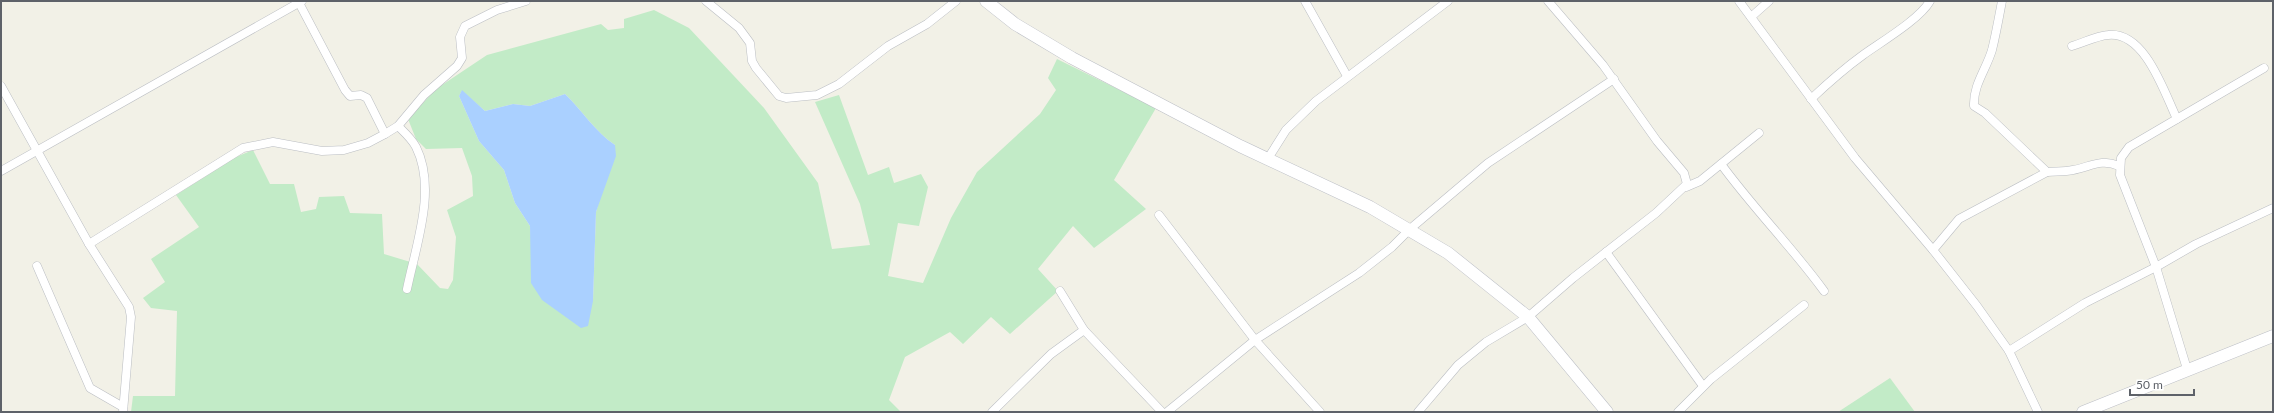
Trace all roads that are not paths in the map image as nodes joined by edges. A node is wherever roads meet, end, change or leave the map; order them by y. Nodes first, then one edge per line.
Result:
1 (526, 1) edge
2 (706, 1) edge
3 (956, 1) edge
4 (986, 1) edge
5 (1305, 1) edge
6 (1448, 1) edge
7 (1548, 1) edge
8 (1739, 1) edge
9 (1769, 1) edge
10 (1930, 1) edge
11 (2002, 1) edge
12 (300, 2) edge
13 (1751, 17) junction
14 (2072, 46) dead end
15 (2264, 68) dead end
16 (1347, 76) junction
17 (1614, 79) junction
18 (1, 86) edge
19 (1811, 99) junction
20 (2177, 118) junction
21 (398, 126) junction
22 (1759, 133) dead end
23 (385, 134) junction
24 (35, 150) junction
25 (1268, 160) junction
26 (1721, 164) junction
27 (2119, 166) junction
28 (1, 171) edge
29 (2047, 172) junction
30 (1686, 188) junction
31 (2273, 208) edge
32 (1159, 215) dead end
33 (1410, 228) junction
34 (89, 244) junction
35 (1933, 250) junction
36 (1606, 252) junction
37 (37, 266) dead end
38 (2156, 267) junction
39 (407, 289) dead end
40 (1060, 291) dead end
41 (1824, 291) dead end
42 (1804, 305) dead end
43 (1528, 317) junction
44 (1084, 330) junction
45 (2273, 336) edge
46 (1255, 340) junction
47 (2008, 351) junction
48 (2187, 369) junction
49 (1704, 386) junction
50 (123, 410) edge
51 (992, 412) edge
52 (1162, 412) edge
53 (1167, 412) edge
54 (1320, 412) edge
55 (1418, 412) edge
56 (1607, 412) edge
57 (1678, 412) edge
58 (2038, 412) edge
59 (2083, 412) edge

1 - 21 street
2 - 3 street
4 - 25 street
5 - 16 street
6 - 16 street
7 - 17 street
8 - 13 street
9 - 13 street
10 - 19 street
11 - 29 street
12 - 23 street
12 - 24 street
13 - 19 street
14 - 20 street
15 - 20 street
16 - 25 street
17 - 30 street
17 - 33 street
18 - 24 street
19 - 35 street
20 - 27 street
21 - 23 street
21 - 39 street
22 - 26 street
23 - 34 street
24 - 28 street
24 - 34 street
25 - 33 street
26 - 30 street
26 - 41 street
27 - 29 street
27 - 38 street
29 - 35 street
30 - 36 street
31 - 38 street
32 - 46 street
33 - 43 street
33 - 46 street
34 - 50 street
35 - 47 street
36 - 43 street
36 - 49 street
37 - 50 street
38 - 47 street
38 - 48 street
40 - 44 street
42 - 49 street
43 - 55 street
43 - 56 street
44 - 51 street
44 - 52 street
45 - 48 street
46 - 53 street
46 - 54 street
47 - 58 street
48 - 59 street
49 - 57 street

